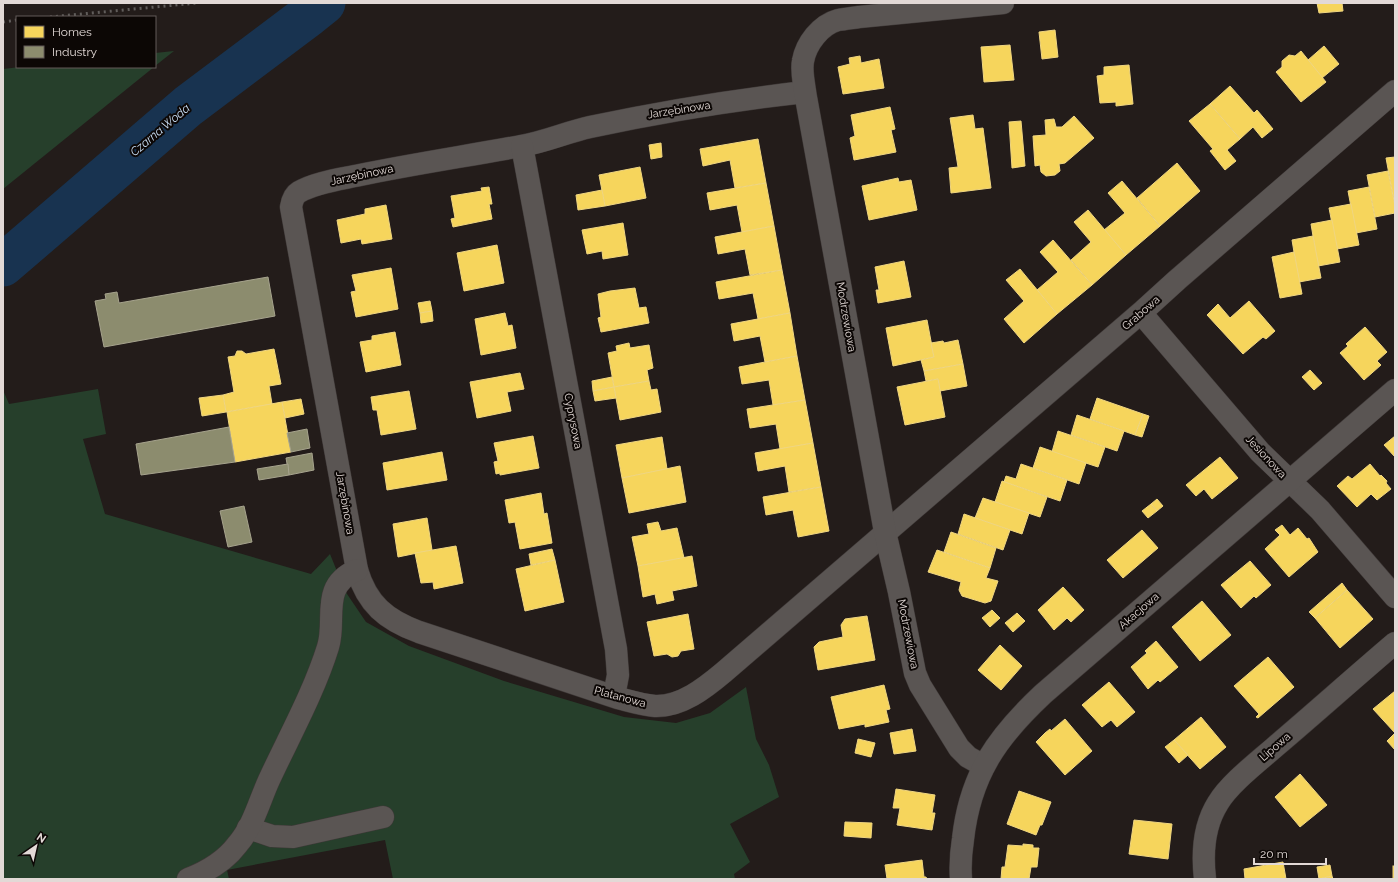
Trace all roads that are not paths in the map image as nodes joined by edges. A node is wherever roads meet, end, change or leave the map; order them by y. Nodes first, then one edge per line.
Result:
1 (1003, 3) edge
2 (805, 92) junction
3 (1395, 92) edge
4 (522, 146) junction
5 (1141, 313) junction
6 (1395, 390) edge
7 (1290, 481) junction
8 (885, 532) junction
9 (357, 570) junction
10 (1395, 597) edge
11 (1395, 643) edge
12 (614, 696) junction
13 (984, 766) junction
14 (383, 817) dead end
15 (248, 828) junction
16 (188, 879) edge
17 (961, 879) edge
18 (1204, 879) edge

1 - 2 street, Modrzewiowa
2 - 4 street, Jarzębinowa
2 - 8 street, Modrzewiowa
3 - 5 street, Grabowa
4 - 9 street, Jarzębinowa
4 - 12 street, Cyprysowa
5 - 7 street, Jesionowa
5 - 8 street, Grabowa
6 - 7 street, Akacjowa
7 - 10 street, Jesionowa
7 - 13 street, Akacjowa
8 - 12 street, Platanowa
8 - 13 street, Modrzewiowa
9 - 12 street, Platanowa
9 - 15 street
11 - 18 street, Lipowa
13 - 17 street, Akacjowa
14 - 15 street
15 - 16 street

